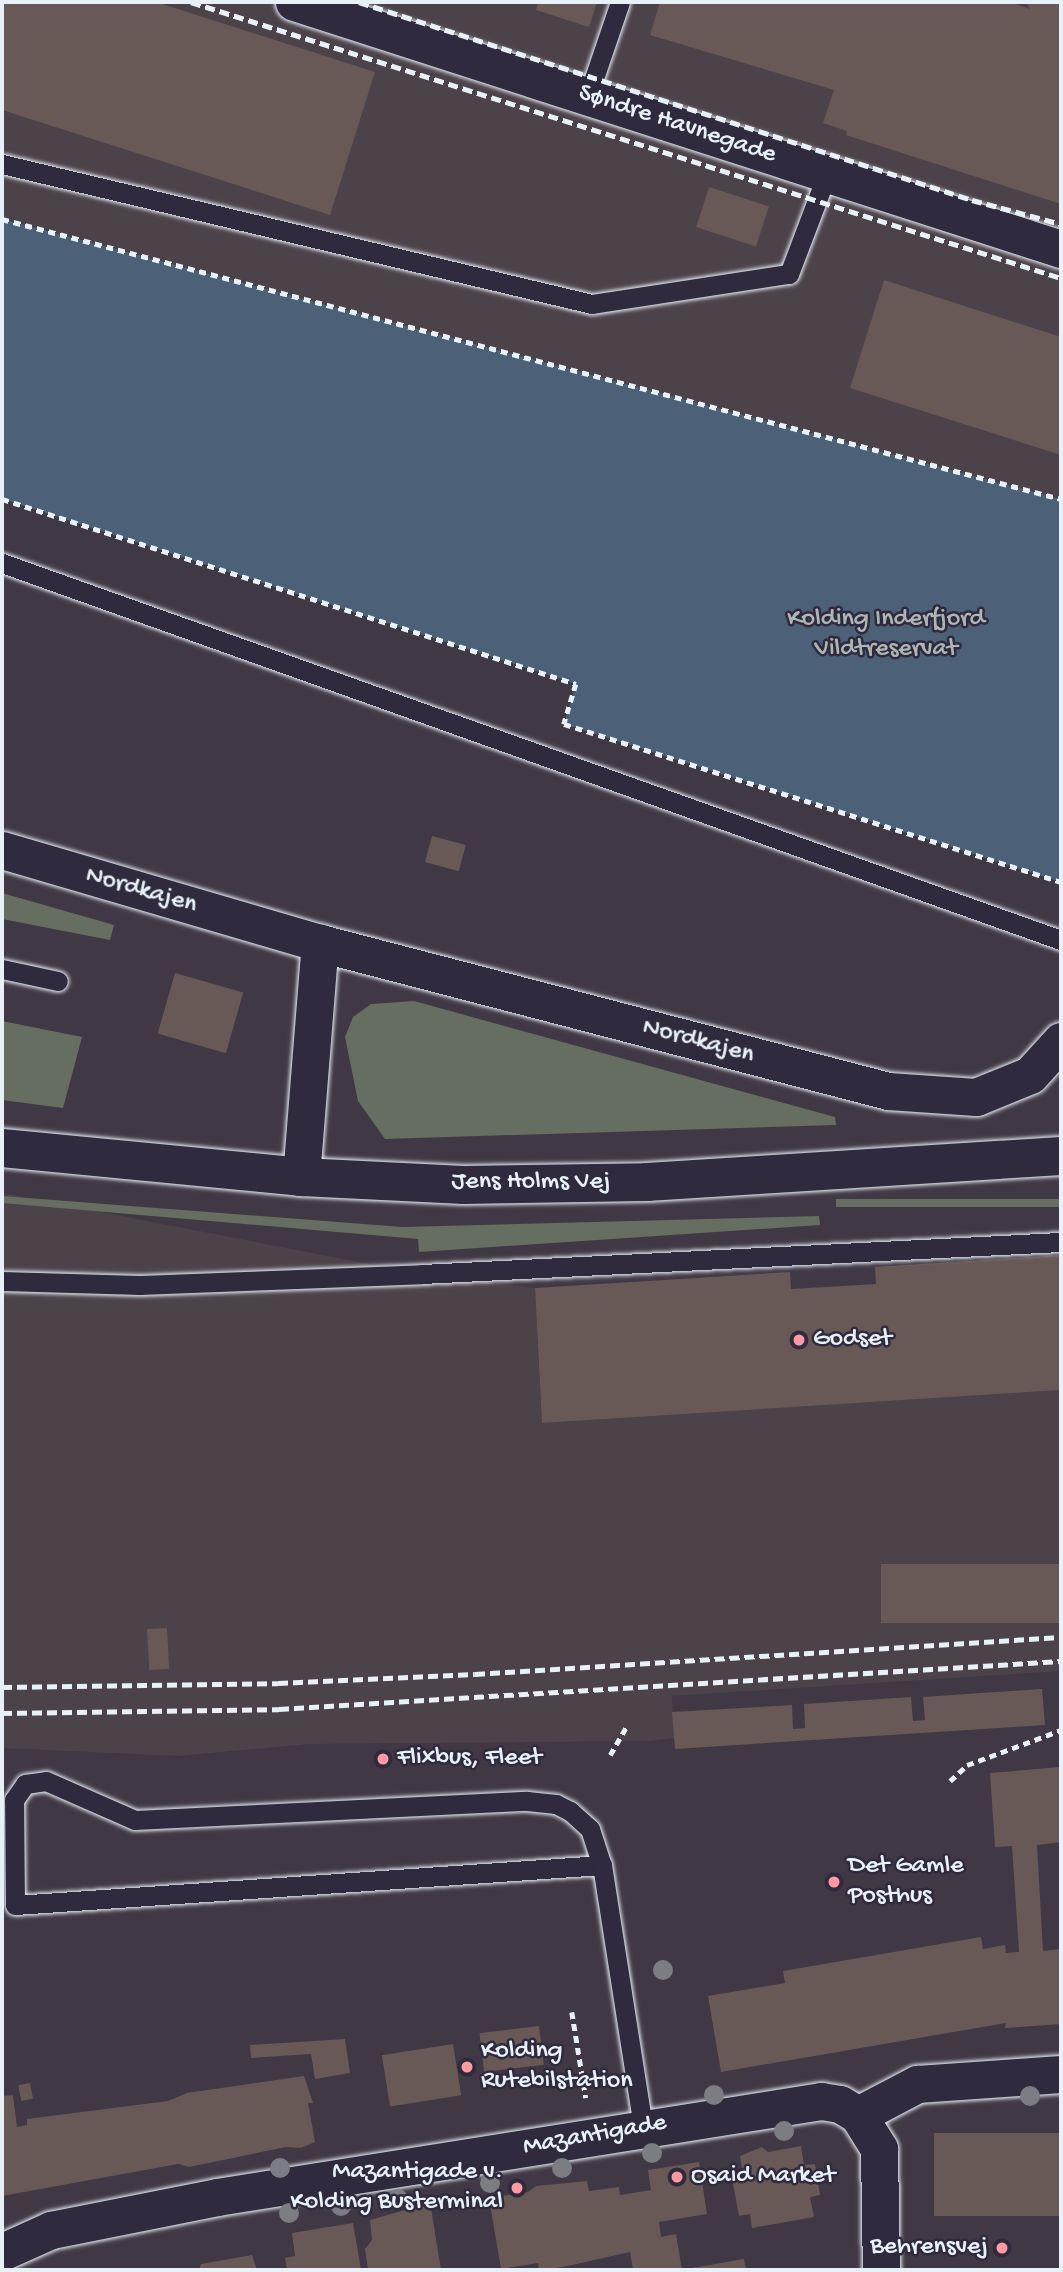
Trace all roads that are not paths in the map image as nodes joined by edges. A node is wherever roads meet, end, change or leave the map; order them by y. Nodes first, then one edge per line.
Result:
1 (294, 2) edge
2 (620, 2) edge
3 (588, 96) junction
4 (2, 164) edge
5 (827, 174) junction
6 (1061, 249) edge
7 (2, 563) edge
8 (2, 850) edge
9 (1061, 940) edge
10 (320, 943) junction
11 (2, 969) edge
12 (58, 981) dead end
13 (1061, 1041) edge
14 (2, 1148) edge
15 (1061, 1156) edge
16 (301, 1177) junction
17 (1061, 1242) edge
18 (2, 1281) edge
19 (602, 1865) junction
20 (1061, 2074) edge
21 (858, 2115) junction
22 (643, 2127) junction
23 (2, 2252) edge
24 (881, 2270) edge

1 - 3 street, Søndre Havnegade
2 - 3 lane
3 - 5 street, Søndre Havnegade
4 - 5 lane
5 - 6 street, Søndre Havnegade
7 - 9 lane
8 - 10 street, Nordkajen
10 - 13 street, Nordkajen
10 - 16 street
11 - 12 lane
14 - 16 main road, Jens Holms Vej
15 - 16 main road, Jens Holms Vej
17 - 18 lane
19 - 19 lane
19 - 22 lane
20 - 21 street
21 - 22 street, Mazantigade
21 - 24 street
22 - 23 street, Mazantigade

